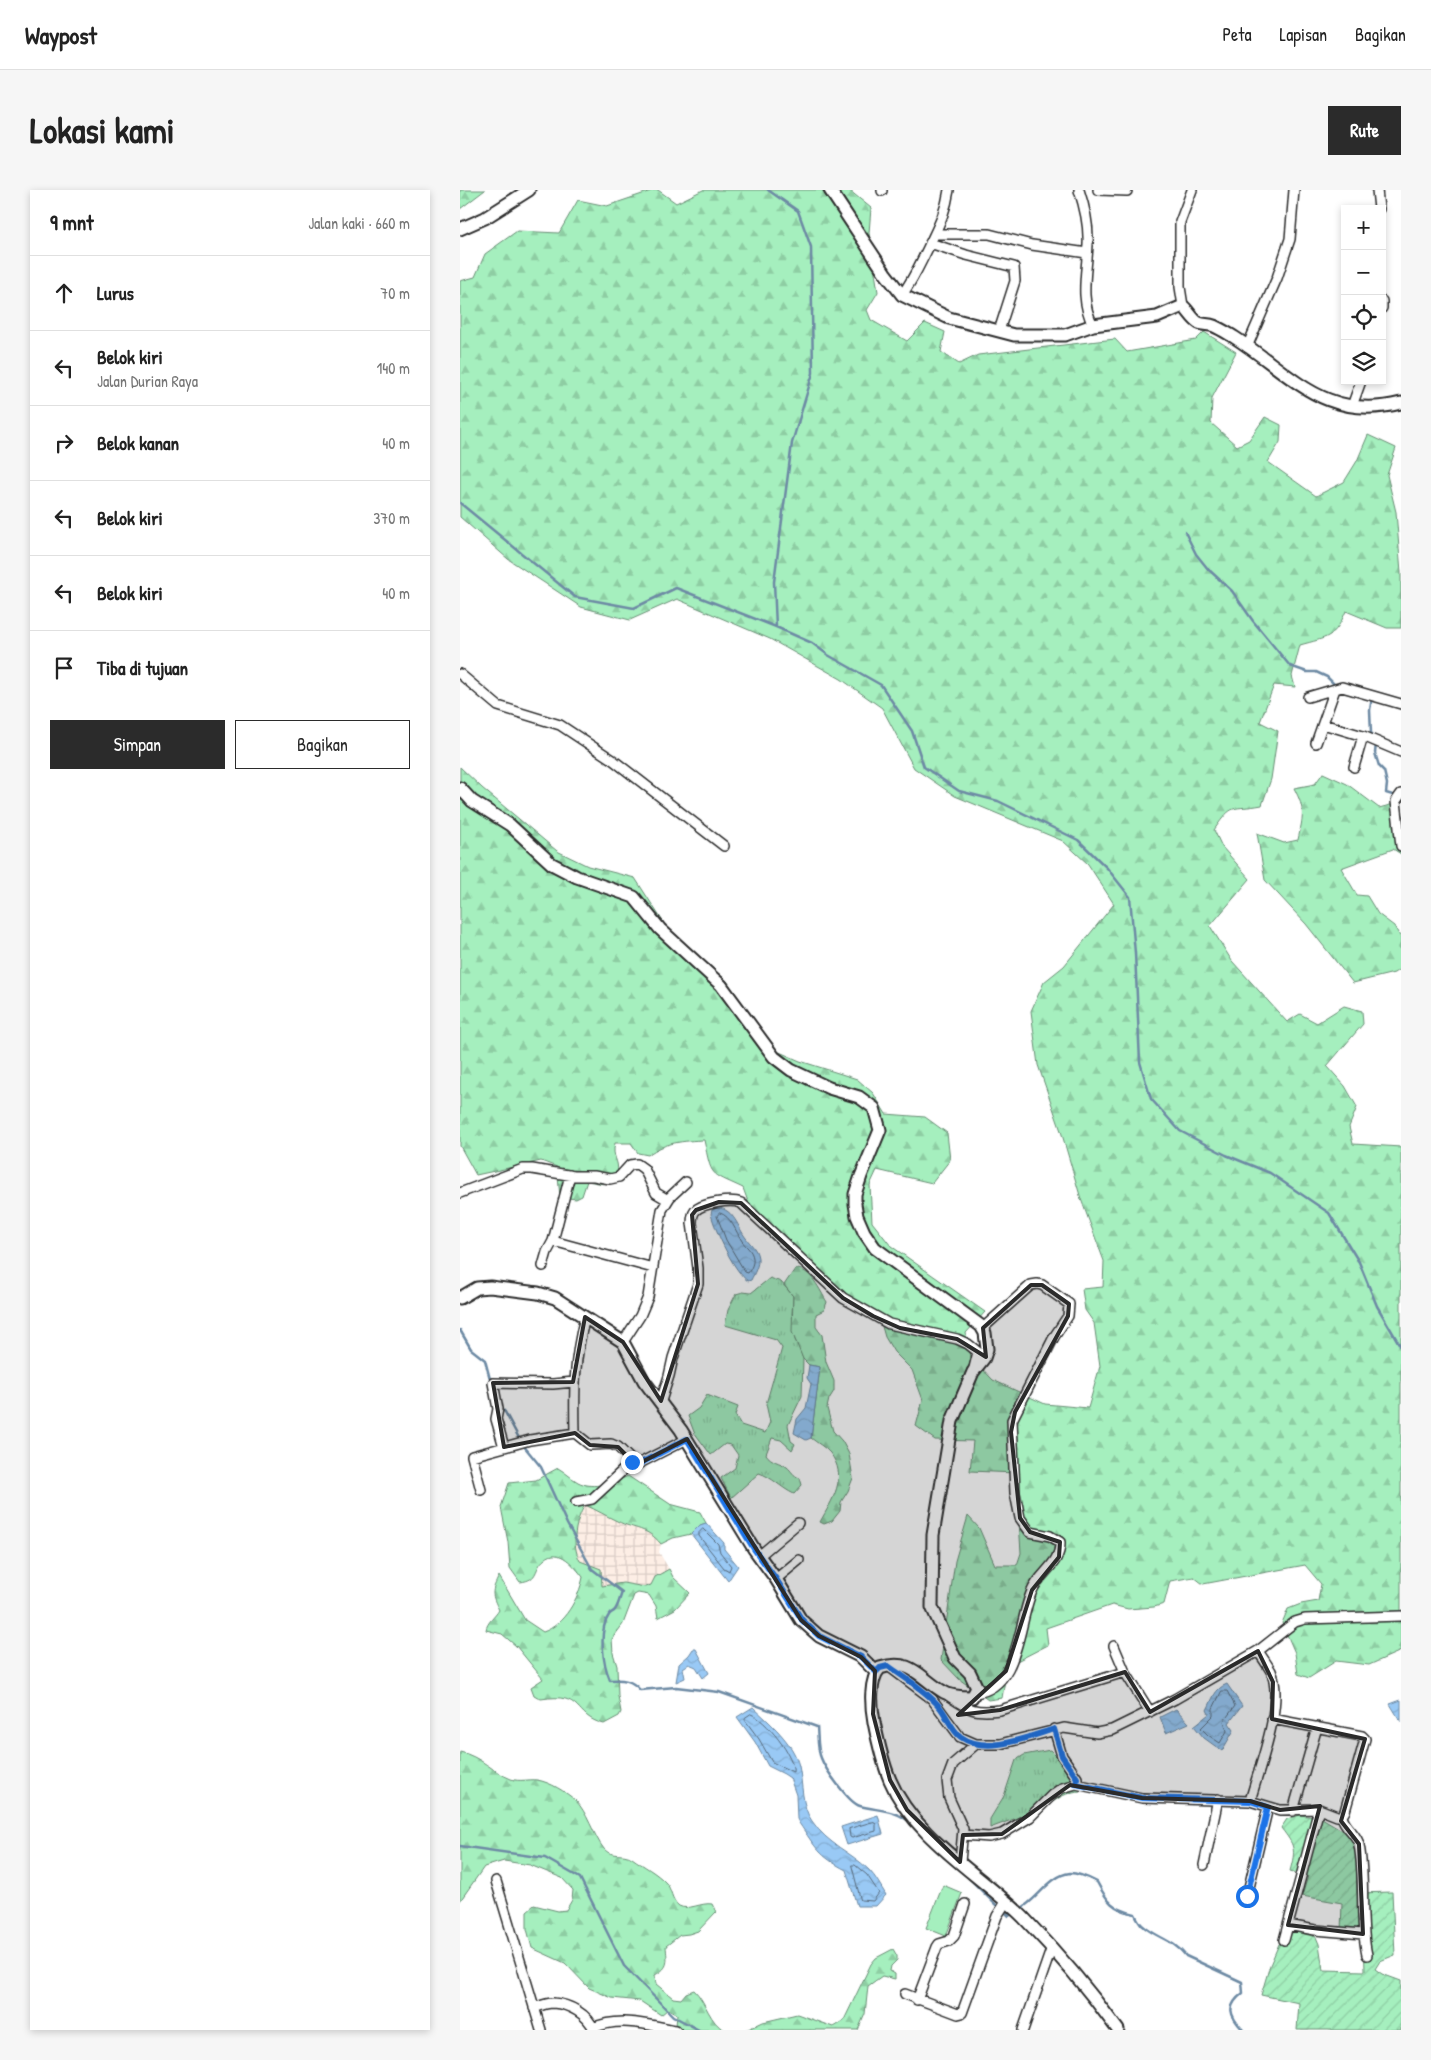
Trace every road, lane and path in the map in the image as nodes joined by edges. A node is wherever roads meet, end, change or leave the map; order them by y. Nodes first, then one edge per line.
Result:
1 (529, 190) edge
2 (830, 190) edge
3 (949, 190) edge
4 (1079, 190) edge
5 (1098, 190) edge
6 (1192, 190) edge
7 (1294, 190) edge
8 (1377, 190) edge
9 (1127, 191) dead end
10 (1379, 205) edge
11 (460, 229) edge
12 (936, 234) junction
13 (930, 243) junction
14 (1087, 253) junction
15 (902, 295) junction
16 (1183, 306) junction
17 (1093, 325) junction
18 (999, 331) junction
19 (1248, 347) junction
20 (1360, 385) edge
21 (1401, 403) edge
22 (1352, 406) junction
23 (460, 674) edge
24 (1338, 688) junction
25 (1308, 697) dead end
26 (1401, 704) edge
27 (1323, 724) junction
28 (1363, 736) junction
29 (1316, 743) dead end
30 (1401, 752) edge
31 (1354, 767) dead end
32 (460, 788) edge
33 (1398, 797) edge
34 (724, 846) dead end
35 (1401, 846) edge
36 (570, 1175) junction
37 (686, 1182) dead end
38 (460, 1193) edge
39 (668, 1200) junction
40 (554, 1241) junction
41 (543, 1266) dead end
42 (653, 1268) junction
43 (460, 1298) edge
44 (585, 1317) junction
45 (983, 1328) junction
46 (623, 1342) junction
47 (973, 1372) junction
48 (574, 1382) junction
49 (661, 1401) junction
50 (575, 1433) junction
51 (687, 1439) junction
52 (508, 1446) junction
53 (632, 1462) junction
54 (481, 1490) dead end
55 (576, 1502) dead end
56 (798, 1523) dead end
57 (759, 1556) junction
58 (799, 1560) dead end
59 (776, 1579) junction
60 (1401, 1616) edge
61 (1114, 1646) dead end
62 (1258, 1651) junction
63 (888, 1666) junction
64 (876, 1672) junction
65 (1125, 1672) junction
66 (942, 1692) junction
67 (975, 1693) junction
68 (1150, 1712) junction
69 (1272, 1719) junction
70 (1317, 1726) junction
71 (1054, 1729) junction
72 (976, 1744) junction
73 (1076, 1784) junction
74 (1218, 1798) junction
75 (1250, 1801) junction
76 (1268, 1807) junction
77 (1319, 1809) junction
78 (1293, 1810) junction
79 (1342, 1816) junction
80 (963, 1835) junction
81 (960, 1862) junction
82 (1204, 1865) dead end
83 (496, 1881) dead end
84 (1247, 1896) dead end
85 (965, 1904) dead end
86 (1011, 1908) junction
87 (1288, 1925) junction
88 (1363, 1934) junction
89 (1284, 1940) dead end
90 (1052, 1947) junction
91 (1367, 1955) dead end
92 (904, 1994) dead end
93 (916, 2000) junction
94 (534, 2008) junction
95 (593, 2029) edge
96 (540, 2030) edge
97 (676, 2030) edge
98 (1023, 2030) edge
99 (1118, 2030) edge

1 - 11 street
2 - 15 street
3 - 12 street
4 - 14 street
5 - 9 street
6 - 16 street
7 - 19 street
8 - 10 street
12 - 13 street
12 - 14 street
13 - 15 street
13 - 18 street
14 - 17 street
15 - 18 street
16 - 17 street
16 - 19 street
17 - 18 street
19 - 22 street
20 - 22 street
21 - 22 street
23 - 34 street
24 - 25 street
24 - 26 street
24 - 27 street
27 - 28 street
27 - 29 street
28 - 30 street
28 - 31 street
32 - 45 street
33 - 35 street
36 - 38 street
36 - 39 street
36 - 40 street
37 - 39 street
39 - 42 street
40 - 41 street
40 - 42 street
42 - 46 street
43 - 44 street
44 - 46 street
44 - 48 street
45 - 47 street
45 - 67 street
46 - 49 street
47 - 49 street
47 - 67 street
48 - 50 street
48 - 52 street
49 - 51 street
50 - 52 street
50 - 53 street
51 - 53 street
51 - 57 street
52 - 54 street
53 - 55 street
56 - 57 street
57 - 59 street
58 - 59 street
59 - 64 street
60 - 62 street
61 - 65 street
62 - 68 street
62 - 69 street
63 - 64 street
63 - 66 street
63 - 72 street
64 - 81 street
65 - 66 street
65 - 68 street
66 - 67 street
68 - 71 street
69 - 70 street
69 - 75 street
70 - 78 street
70 - 79 street
71 - 72 street
71 - 73 street
72 - 80 street
73 - 74 street
73 - 80 street
74 - 75 street
74 - 82 street
75 - 76 street
76 - 78 street
76 - 84 street
77 - 78 street
77 - 79 street
77 - 87 street
79 - 88 street
80 - 81 street
81 - 86 street
83 - 94 street
85 - 93 street
86 - 90 street
86 - 93 street
87 - 88 street
87 - 89 street
88 - 91 street
90 - 98 street
90 - 99 street
92 - 93 street
94 - 95 street
94 - 96 street
95 - 97 street

